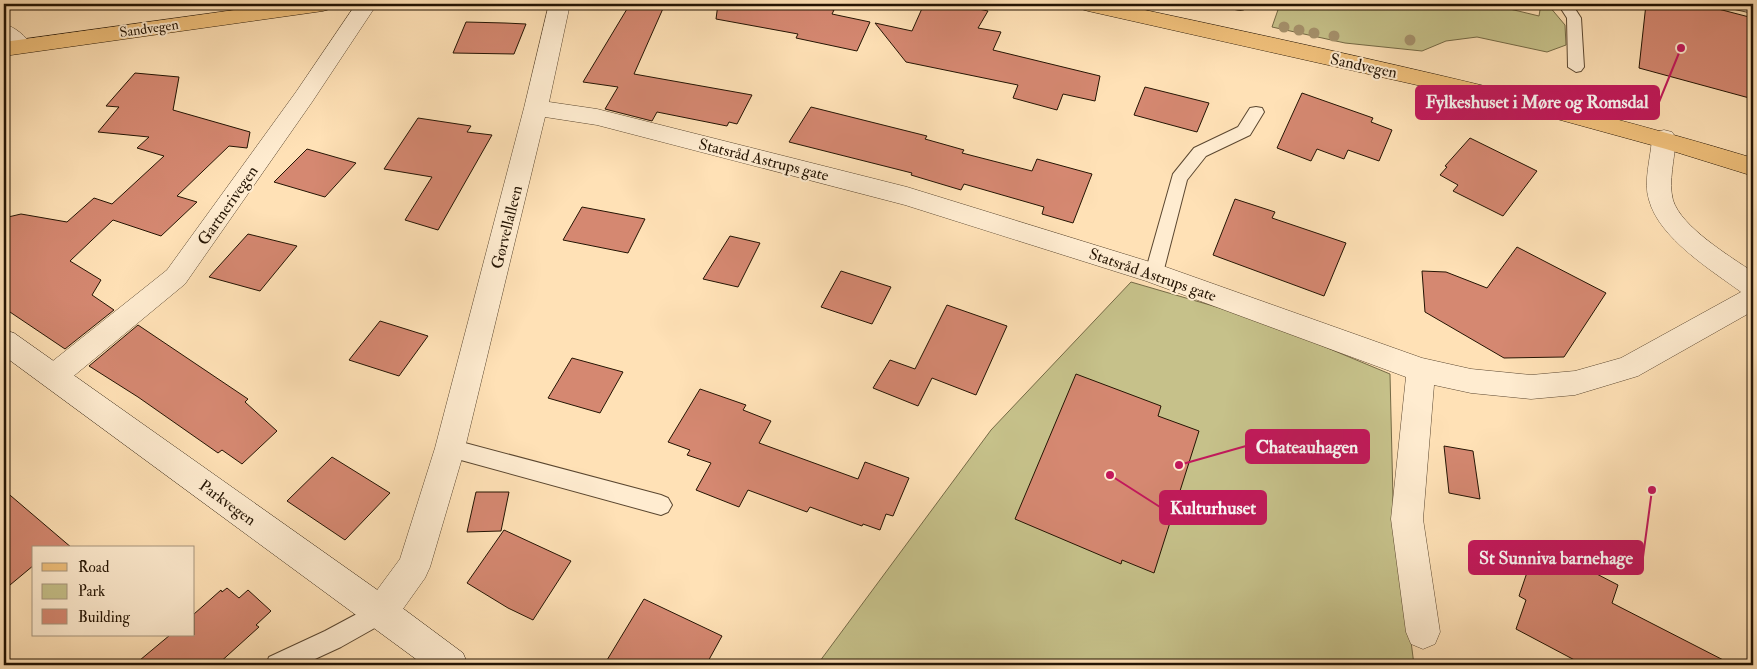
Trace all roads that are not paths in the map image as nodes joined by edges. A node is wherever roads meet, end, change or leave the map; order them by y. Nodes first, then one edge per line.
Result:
1 (323, 4) edge
2 (366, 4) edge
3 (559, 4) edge
4 (1088, 4) edge
5 (1565, 4) edge
6 (1731, 4) edge
7 (1753, 9) edge
8 (4, 31) edge
9 (13, 47) edge
10 (1576, 67) dead end
11 (536, 108) junction
12 (1256, 112) dead end
13 (1664, 138) junction
14 (1753, 167) edge
15 (1154, 273) junction
16 (1753, 286) edge
17 (1753, 298) edge
18 (4, 341) edge
19 (1421, 370) junction
20 (54, 376) junction
21 (450, 448) junction
22 (661, 505) dead end
23 (381, 612) junction
24 (1423, 632) dead end
25 (277, 665) edge
26 (451, 665) edge

1 - 9 main road, Sandvegen
2 - 20 street, Gartnerivegen
3 - 11 street, Gørvellalleen
4 - 13 main road, Sandvegen
5 - 10 lane
6 - 7 lane
8 - 9 street
11 - 15 street, Statsråd Astrups gate
11 - 21 street, Gørvellalleen
12 - 15 lane
13 - 14 main road, Sandvegen
13 - 16 street
15 - 19 street, Statsråd Astrups gate
17 - 19 street, Statsråd Astrups gate
18 - 20 street, Parkvegen
19 - 24 street
20 - 23 street, Parkvegen
21 - 22 lane
21 - 23 street, Gørvellalleen
23 - 25 lane
23 - 26 street, Parkvegen

